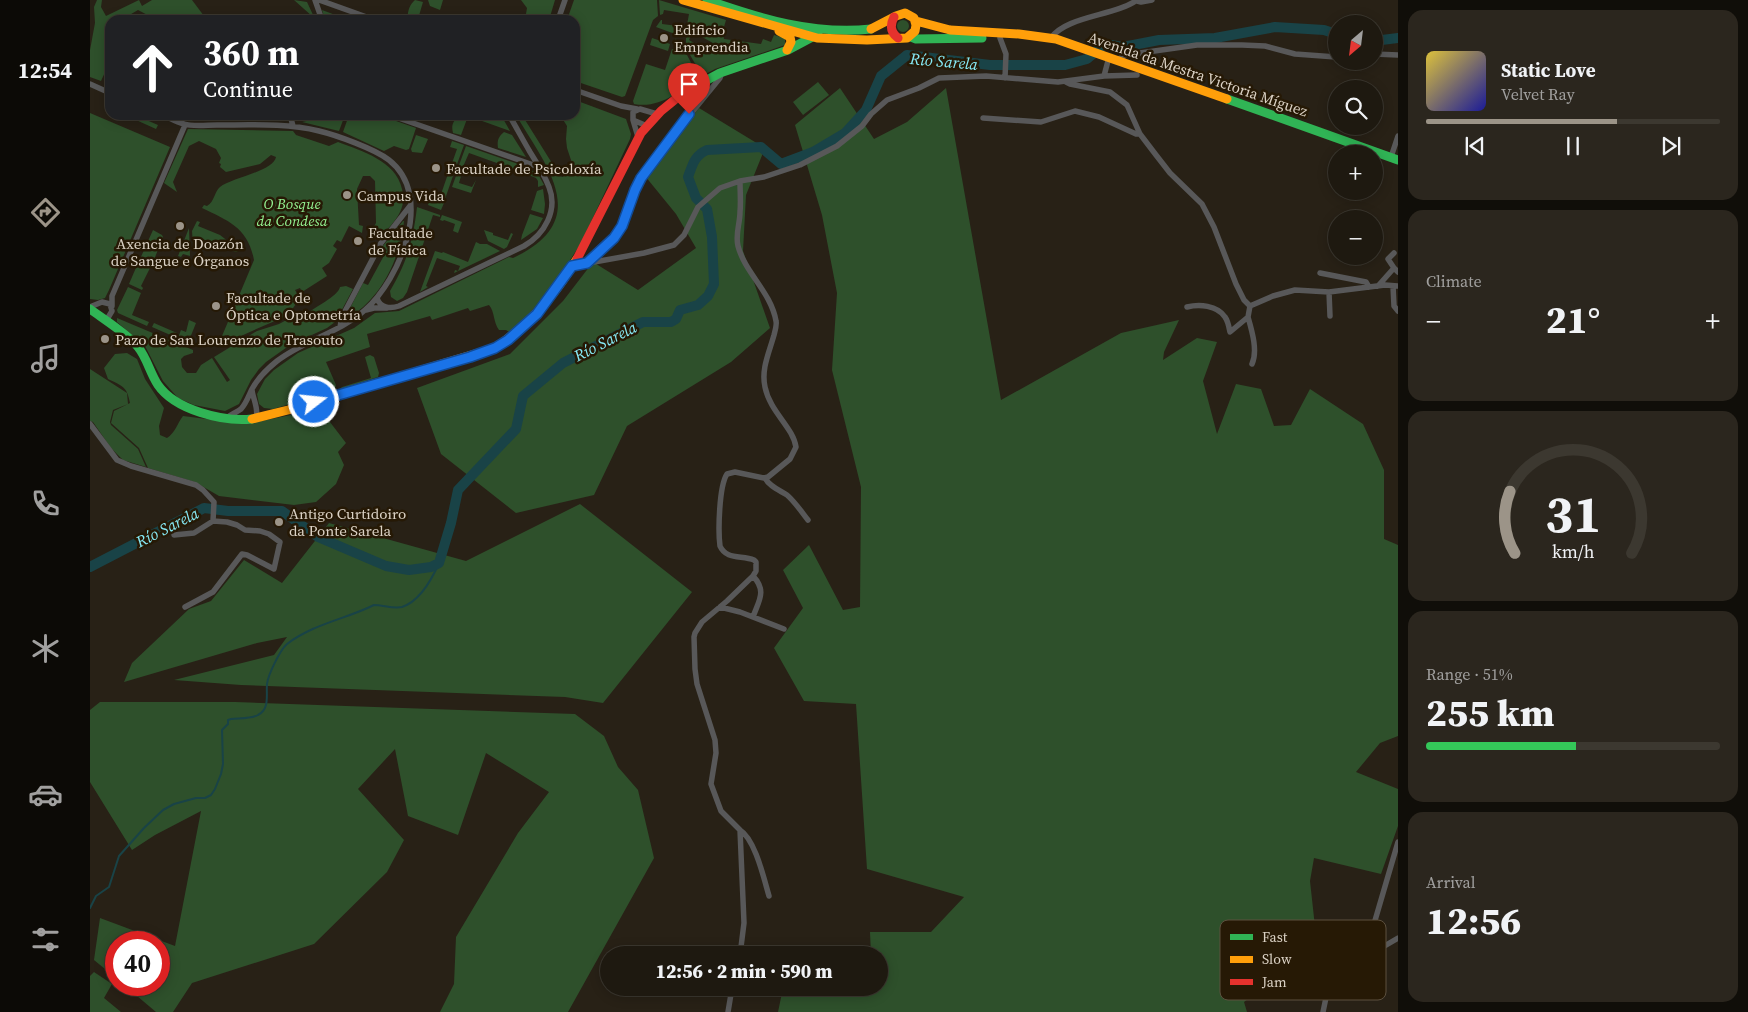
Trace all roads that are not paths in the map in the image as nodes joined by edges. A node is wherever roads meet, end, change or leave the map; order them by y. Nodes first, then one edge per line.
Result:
1 (317, 0) edge
2 (565, 0) edge
3 (683, 0) edge
4 (1137, 0) edge
5 (1152, 0) edge
6 (709, 4) edge
7 (321, 15) edge
8 (360, 15) edge
9 (560, 15) edge
10 (894, 17) junction
11 (916, 21) junction
12 (873, 29) junction
13 (795, 30) junction
14 (813, 37) junction
15 (911, 37) junction
16 (1048, 37) junction
17 (898, 38) junction
18 (1000, 38) junction
19 (842, 39) junction
20 (787, 50) junction
21 (1383, 54) edge
22 (1398, 55) edge
23 (1328, 56) edge
24 (1111, 58) junction
25 (722, 72) junction
26 (1137, 75) dead end
27 (1006, 76) junction
28 (1104, 76) junction
29 (1066, 81) junction
30 (90, 84) edge
31 (105, 91) edge
32 (580, 92) edge
33 (621, 106) junction
34 (637, 109) junction
35 (657, 114) junction
36 (632, 118) junction
37 (983, 118) dead end
38 (174, 120) edge
39 (291, 120) edge
40 (404, 120) edge
41 (512, 120) edge
42 (185, 125) junction
43 (293, 126) junction
44 (646, 126) junction
45 (1140, 134) junction
46 (1398, 136) edge
47 (638, 137) junction
48 (1394, 158) edge
49 (539, 167) junction
50 (740, 182) junction
51 (410, 206) junction
52 (1394, 253) dead end
53 (587, 263) junction
54 (572, 266) junction
55 (1396, 270) edge
56 (1320, 273) dead end
57 (1378, 286) junction
58 (1396, 286) edge
59 (1369, 287) junction
60 (1329, 292) junction
61 (112, 296) junction
62 (378, 298) junction
63 (102, 302) junction
64 (112, 306) junction
65 (399, 306) junction
66 (1250, 306) junction
67 (1187, 307) dead end
68 (392, 309) junction
69 (92, 310) edge
70 (364, 311) junction
71 (1398, 311) edge
72 (1330, 316) dead end
73 (1248, 317) junction
74 (106, 321) junction
75 (340, 327) junction
76 (1252, 364) dead end
77 (252, 390) junction
78 (254, 404) junction
79 (242, 407) junction
80 (228, 417) junction
81 (256, 418) junction
82 (245, 419) junction
83 (90, 424) edge
84 (765, 478) junction
85 (213, 520) junction
86 (808, 520) dead end
87 (174, 535) dead end
88 (753, 576) junction
89 (185, 607) dead end
90 (720, 607) junction
91 (753, 617) junction
92 (784, 629) dead end
93 (740, 830) junction
94 (1398, 842) edge
95 (769, 896) dead end
96 (1375, 920) edge
97 (1398, 938) edge
98 (1386, 945) edge
99 (741, 946) edge
100 (731, 996) edge
101 (728, 1012) edge

1 - 7 street
1 - 8 street
2 - 9 street
3 - 6 street
4 - 5 street
4 - 16 street
6 - 13 street
6 - 20 street
10 - 11 street
10 - 12 street
10 - 17 street
11 - 15 street
11 - 16 street, Avenida da Mestra Victoria Míguez
12 - 13 street
12 - 14 street
13 - 14 street
14 - 19 street
14 - 20 street
15 - 17 street
15 - 18 street, Avenida da Mestra Victoria Míguez
16 - 18 street, Avenida da Mestra Victoria Míguez
16 - 24 street, Avenida da Mestra Victoria Míguez
17 - 19 street
18 - 27 street
19 - 20 street
20 - 25 street
21 - 22 street
23 - 24 street
24 - 28 street
24 - 48 street, Avenida da Mestra Victoria Míguez
25 - 35 street
25 - 53 street
26 - 28 street
27 - 29 street
27 - 50 street
28 - 29 street
29 - 45 street
30 - 31 street
32 - 33 street
33 - 34 street
33 - 36 street
34 - 35 street
34 - 36 street
35 - 44 street
36 - 44 street
36 - 47 street
37 - 45 street
38 - 42 street
39 - 43 street
40 - 49 street
41 - 49 street
42 - 43 street
42 - 61 street
43 - 51 street
44 - 47 street
45 - 66 street
46 - 48 street
47 - 54 street
49 - 65 street
50 - 53 street
50 - 84 street
51 - 62 street
51 - 75 street
52 - 55 street
53 - 54 street
54 - 81 street
55 - 57 street
56 - 59 street
57 - 58 street
57 - 59 street
58 - 71 street
59 - 60 street
60 - 66 street
60 - 72 street
61 - 63 street
61 - 64 street
62 - 65 street
62 - 68 street
62 - 70 street
63 - 64 street
63 - 69 street
64 - 74 street
65 - 68 street
66 - 73 street
67 - 73 street
68 - 70 street
69 - 74 street
70 - 75 street
73 - 76 street
74 - 80 street
75 - 77 street
77 - 78 street
77 - 79 street
78 - 79 street
78 - 81 street
79 - 80 street
79 - 82 street
80 - 82 street
81 - 82 street
83 - 85 street
84 - 86 street
84 - 88 street
85 - 87 street
85 - 89 street
88 - 90 street
88 - 91 street
90 - 91 street
90 - 93 street
91 - 92 street
93 - 95 street
93 - 99 street
94 - 96 street
97 - 98 street
100 - 101 street

